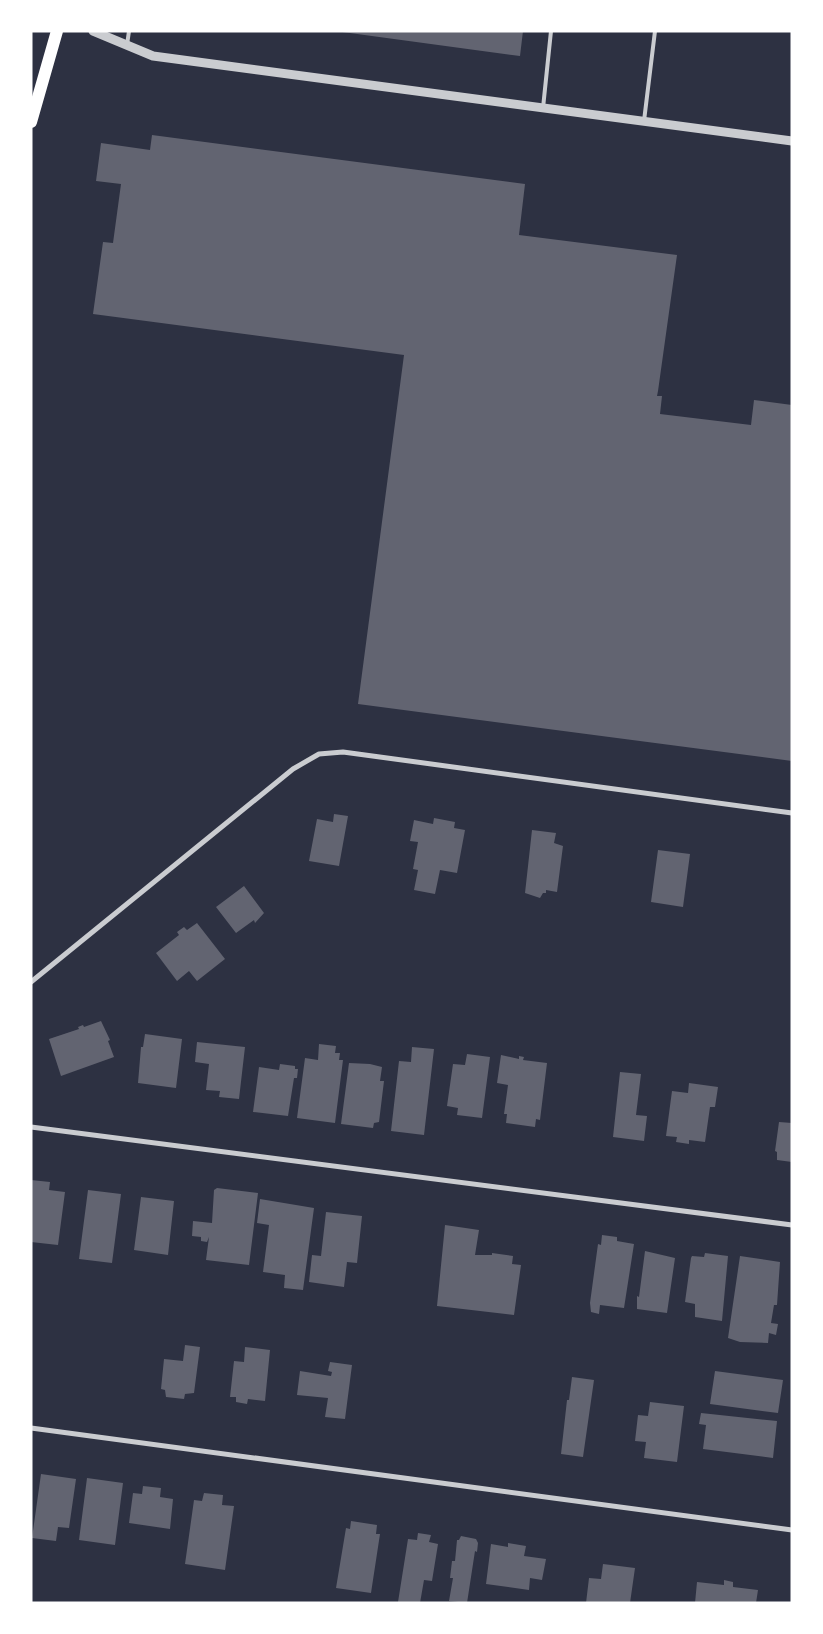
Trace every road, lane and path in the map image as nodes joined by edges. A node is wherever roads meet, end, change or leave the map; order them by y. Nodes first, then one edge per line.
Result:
1 (57, 31) edge
2 (93, 31) edge
3 (129, 31) edge
4 (552, 31) edge
5 (655, 31) edge
6 (127, 45) junction
7 (543, 108) junction
8 (31, 122) edge
9 (644, 122) junction
10 (792, 141) edge
11 (792, 813) edge
12 (31, 982) edge
13 (31, 1127) edge
14 (792, 1225) edge
15 (31, 1428) edge
16 (792, 1530) edge

1 - 8 main road
2 - 6 street
3 - 6 lane
4 - 7 lane
5 - 9 lane
6 - 7 street
7 - 9 street
9 - 10 street
11 - 12 street
13 - 14 street
15 - 16 street

